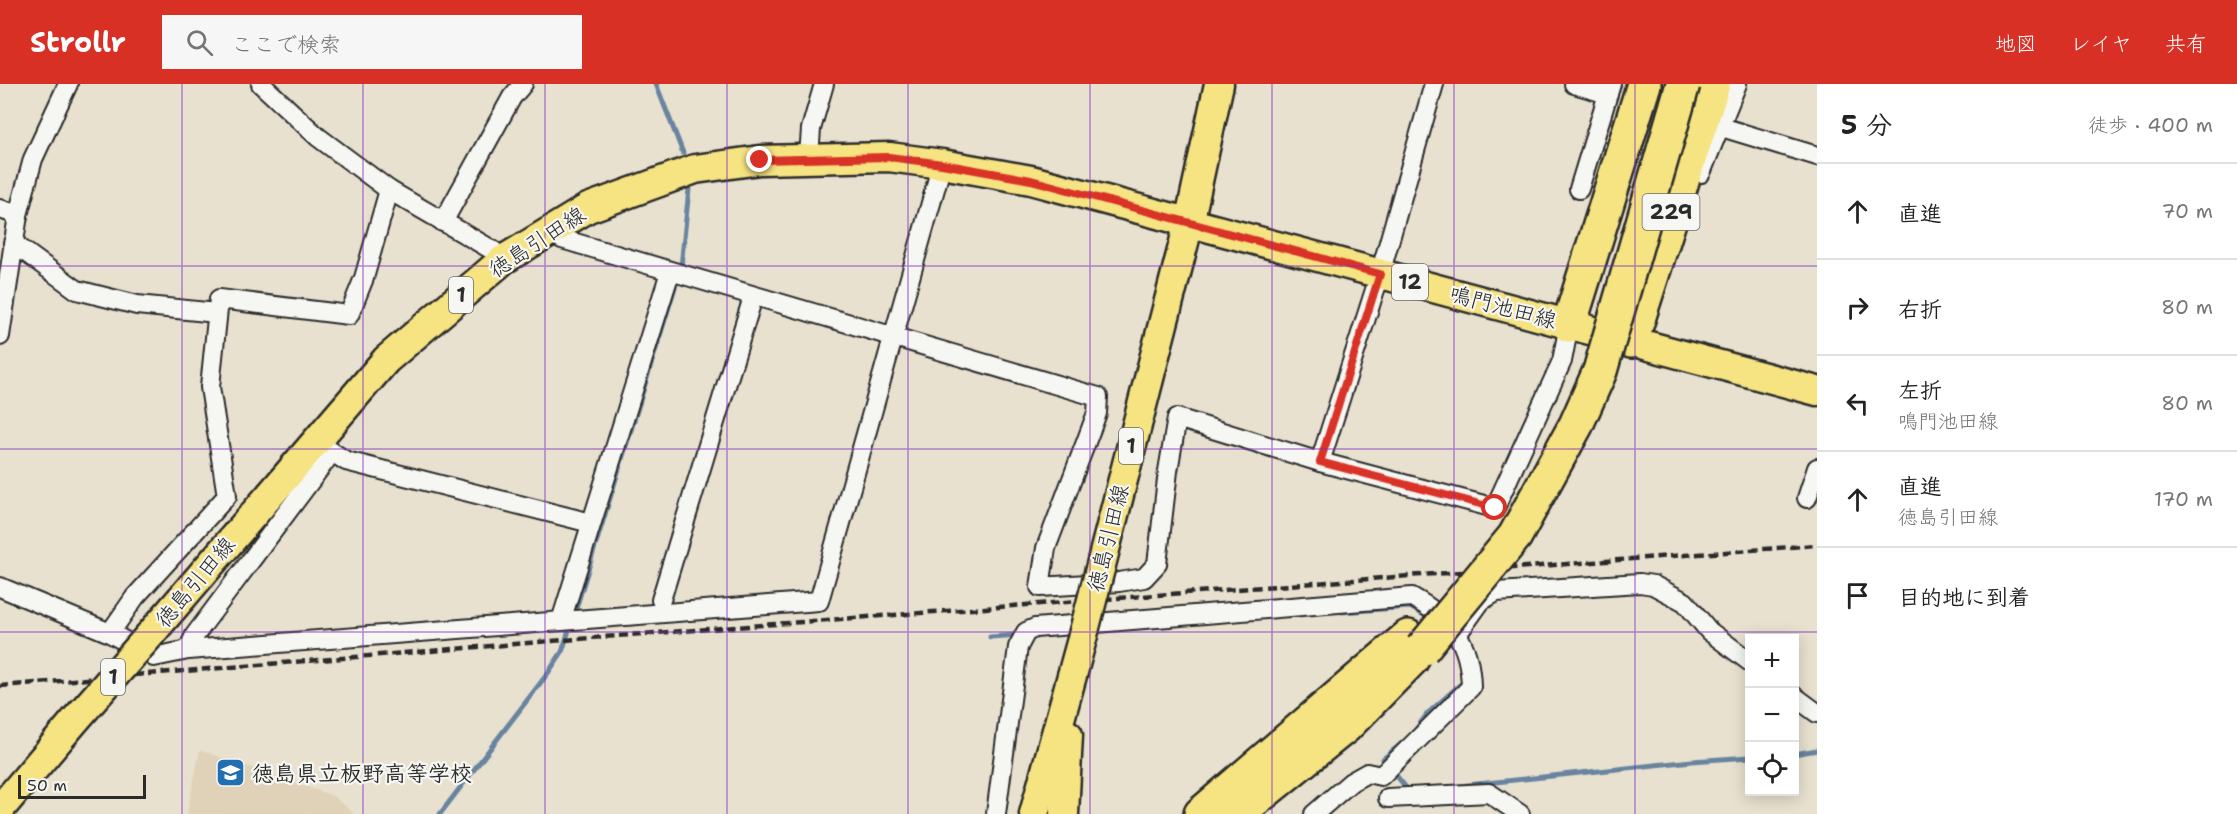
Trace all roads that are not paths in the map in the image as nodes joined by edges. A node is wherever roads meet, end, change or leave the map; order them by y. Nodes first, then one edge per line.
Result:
1 (68, 84) edge
2 (261, 84) edge
3 (824, 84) edge
4 (1219, 84) edge
5 (1434, 84) edge
6 (1574, 84) edge
7 (1644, 84) edge
8 (1667, 84) edge
9 (1683, 84) edge
10 (1713, 84) edge
11 (1737, 84) edge
12 (513, 88) edge
13 (1610, 89) edge
14 (1718, 126) junction
15 (1817, 156) edge
16 (809, 157) junction
17 (942, 164) junction
18 (1579, 189) dead end
19 (389, 190) junction
20 (0, 209) edge
21 (18, 216) junction
22 (443, 222) junction
23 (1189, 223) junction
24 (551, 230) junction
25 (1682, 235) dead end
26 (13, 243) junction
27 (503, 260) junction
28 (670, 272) junction
29 (1380, 274) junction
30 (753, 297) junction
31 (217, 314) junction
32 (1569, 325) junction
33 (0, 336) edge
34 (894, 338) junction
35 (1631, 341) junction
36 (1817, 391) edge
37 (323, 447) junction
38 (1320, 462) junction
39 (1817, 468) edge
40 (1807, 498) dead end
41 (591, 523) junction
42 (0, 587) edge
43 (661, 600) dead end
44 (568, 621) junction
45 (110, 633) junction
46 (1458, 633) junction
47 (1415, 643) junction
48 (188, 650) junction
49 (1745, 659) edge
50 (1071, 679) junction
51 (1799, 700) edge
52 (1817, 713) edge
53 (1381, 776) junction
54 (1385, 806) edge
55 (0, 809) edge
56 (996, 814) edge
57 (1034, 814) edge
58 (1064, 814) edge
59 (1201, 814) edge
60 (1237, 814) edge
61 (1314, 814) edge
62 (1520, 814) edge

1 - 21 street
2 - 19 street
3 - 16 street
4 - 23 main road, 徳島引田線 / 1
5 - 29 street
6 - 13 street
7 - 32 highway, 229
8 - 47 highway
9 - 47 highway, bridge
10 - 35 highway, 229
11 - 14 street
12 - 22 street
13 - 18 street
14 - 15 street
14 - 25 street
16 - 17 main road, 徳島引田線 / 1
16 - 24 main road, 徳島引田線 / 1
17 - 23 main road, 徳島引田線 / 1
17 - 34 street
19 - 22 street
19 - 31 street
20 - 21 street
21 - 26 street
22 - 27 street
23 - 29 main road, 鳴門池田線 / 12
23 - 50 main road, 徳島引田線 / 1, bridge
24 - 27 main road, 徳島引田線 / 1
24 - 28 street
26 - 31 street
26 - 33 street
27 - 37 main road, 徳島引田線 / 1
28 - 30 street
28 - 41 street
29 - 32 main road, 鳴門池田線 / 12
29 - 38 street
30 - 34 street
30 - 43 street
31 - 45 street
32 - 35 main road, 鳴門池田線 / 12
32 - 38 street
34 - 38 street
34 - 44 street
35 - 36 main road, 鳴門池田線 / 12
37 - 41 street
37 - 48 street
37 - 55 main road, 徳島引田線 / 1, bridge
39 - 40 street
41 - 44 street
42 - 45 street
44 - 48 street
45 - 48 street
46 - 49 street
46 - 53 street
46 - 56 street
47 - 59 highway
47 - 60 highway
50 - 57 main road, 徳島引田線 / 1
50 - 58 main road, 徳島引田線 / 1
51 - 52 street
53 - 54 street
53 - 61 street
54 - 62 street

